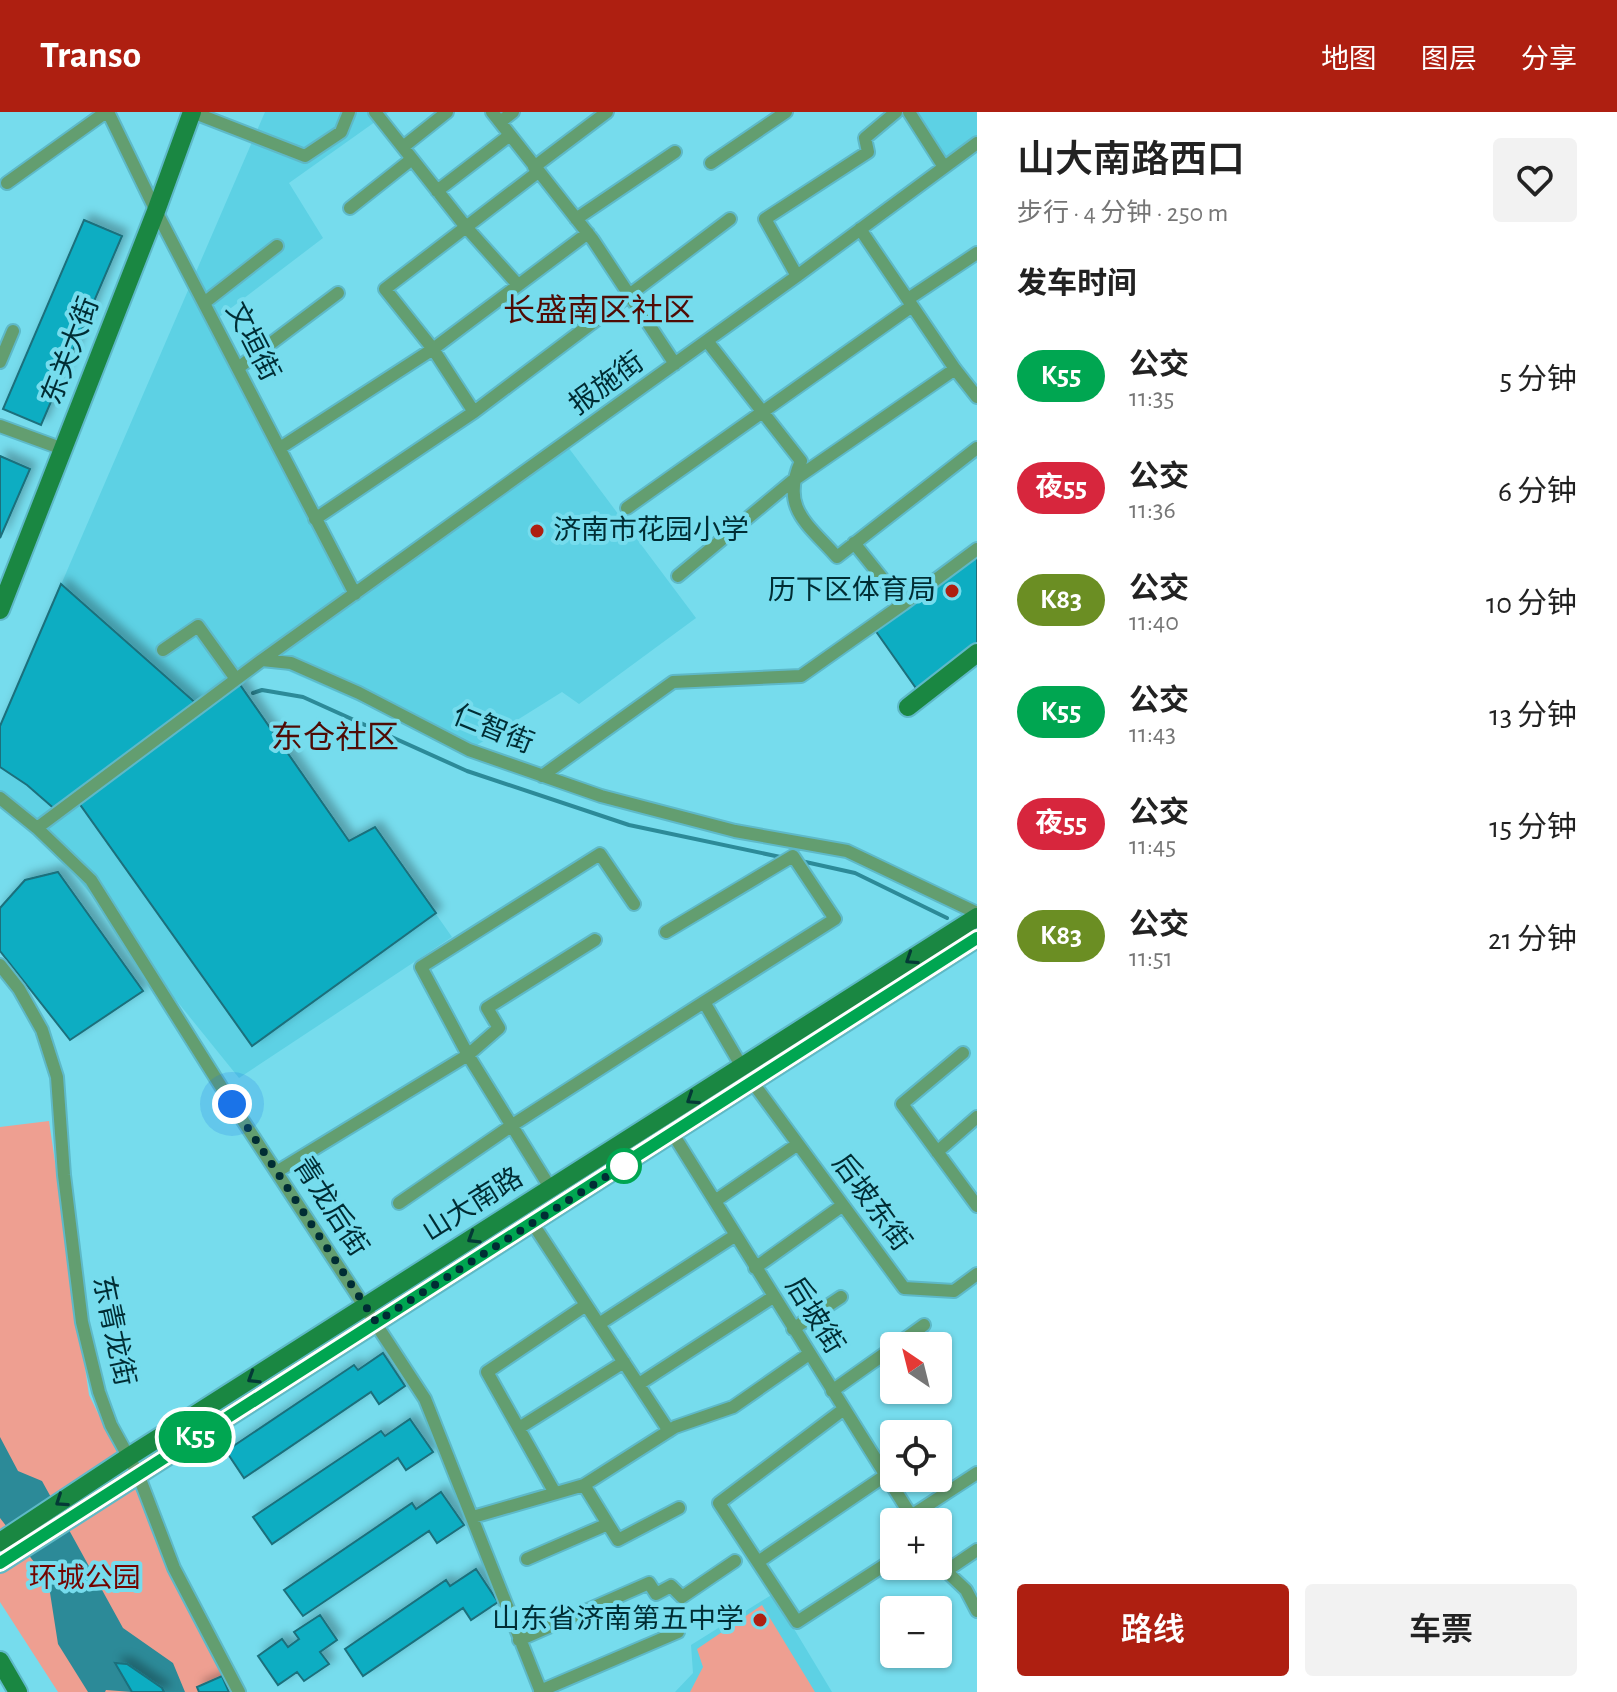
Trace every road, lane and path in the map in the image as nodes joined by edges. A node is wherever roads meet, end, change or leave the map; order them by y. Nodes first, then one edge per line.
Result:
1 (107, 112) edge
2 (192, 112) edge
3 (349, 112) edge
4 (375, 112) edge
5 (447, 112) edge
6 (513, 112) edge
7 (607, 112) edge
8 (786, 112) edge
9 (896, 112) edge
10 (909, 112) edge
11 (496, 117) edge
12 (510, 135) junction
13 (977, 143) edge
14 (403, 147) junction
15 (675, 152) dead end
16 (412, 159) junction
17 (711, 163) dead end
18 (944, 167) junction
19 (536, 170) junction
20 (7, 183) dead end
21 (437, 191) junction
22 (350, 208) dead end
23 (156, 211) junction
24 (576, 219) junction
25 (730, 219) dead end
26 (466, 227) junction
27 (860, 229) junction
28 (588, 233) junction
29 (277, 246) dead end
30 (977, 253) edge
31 (797, 276) junction
32 (518, 285) junction
33 (338, 293) dead end
34 (629, 294) junction
35 (910, 302) junction
36 (204, 303) junction
37 (13, 331) dead end
38 (707, 341) junction
39 (433, 349) junction
40 (0, 362) edge
41 (675, 364) junction
42 (238, 368) junction
43 (955, 369) junction
44 (977, 397) edge
45 (763, 411) junction
46 (474, 412) junction
47 (0, 426) edge
48 (280, 448) junction
49 (977, 448) edge
50 (63, 449) junction
51 (791, 482) junction
52 (627, 508) dead end
53 (315, 519) junction
54 (854, 543) junction
55 (977, 549) edge
56 (678, 576) dead end
57 (355, 594) junction
58 (903, 604) junction
59 (0, 610) edge
60 (163, 650) dead end
61 (977, 653) edge
62 (262, 660) junction
63 (236, 679) junction
64 (908, 707) dead end
65 (542, 776) junction
66 (0, 798) edge
67 (37, 828) junction
68 (634, 904) dead end
69 (977, 915) edge
70 (666, 932) dead end
71 (977, 938) edge
72 (595, 940) dead end
73 (0, 965) edge
74 (704, 1002) junction
75 (963, 1053) dead end
76 (468, 1055) junction
77 (742, 1067) junction
78 (753, 1083) junction
79 (977, 1117) edge
80 (511, 1126) junction
81 (673, 1134) junction
82 (798, 1144) junction
83 (937, 1152) junction
84 (278, 1171) junction
85 (972, 1188) edge
86 (551, 1189) junction
87 (715, 1201) junction
88 (399, 1203) dead end
89 (843, 1205) junction
90 (977, 1206) edge
91 (533, 1224) junction
92 (736, 1235) junction
93 (755, 1268) junction
94 (977, 1274) edge
95 (773, 1297) junction
96 (841, 1297) dead end
97 (586, 1305) junction
98 (370, 1314) junction
99 (599, 1324) junction
100 (924, 1325) dead end
101 (793, 1329) junction
102 (914, 1332) edge
103 (809, 1354) junction
104 (880, 1356) edge
105 (624, 1362) junction
106 (639, 1384) junction
107 (832, 1391) junction
108 (840, 1412) dead end
109 (519, 1428) junction
110 (669, 1431) junction
111 (126, 1458) junction
112 (880, 1466) edge
113 (977, 1473) edge
114 (135, 1476) junction
115 (880, 1479) edge
116 (584, 1485) junction
117 (555, 1493) junction
118 (679, 1508) dead end
119 (928, 1508) edge
120 (473, 1517) junction
121 (608, 1524) junction
122 (0, 1542) edge
123 (977, 1550) edge
124 (527, 1559) dead end
125 (735, 1561) dead end
126 (758, 1562) junction
127 (0, 1563) edge
128 (952, 1567) edge
129 (880, 1568) edge
130 (952, 1575) edge
131 (971, 1586) edge
132 (977, 1611) edge
133 (678, 1632) dead end
134 (519, 1640) junction
135 (0, 1661) edge
136 (18, 1692) edge
137 (239, 1692) edge
138 (541, 1692) edge

1 - 20 street
1 - 23 street, 文垣街
2 - 3 street
2 - 23 main road, 东关大街
4 - 14 street
5 - 14 street
6 - 11 street
7 - 19 street
8 - 17 street
9 - 31 street
10 - 18 street
11 - 12 street
12 - 19 street
12 - 21 street
13 - 18 street, 报施街
14 - 16 street
15 - 24 street
16 - 21 street
16 - 22 street
18 - 27 street, 报施街
19 - 24 street
19 - 26 street
21 - 26 street
23 - 36 street, 文垣街
23 - 50 main road, 东关大街
24 - 28 street
25 - 34 street
26 - 32 street
26 - 39 street
27 - 31 street, 报施街
27 - 35 street
28 - 32 street
28 - 34 street
29 - 36 street
30 - 35 street
31 - 38 street, 报施街
32 - 39 street
33 - 42 street
34 - 41 street
34 - 46 street
35 - 43 street
35 - 45 street
36 - 42 street, 文垣街
37 - 40 street
38 - 41 street, 报施街
38 - 45 street
39 - 46 street
39 - 48 street
41 - 57 street, 报施街
42 - 48 street, 文垣街
43 - 44 street
43 - 51 street
45 - 51 street
45 - 52 street
46 - 53 street
47 - 50 street
48 - 53 street, 文垣街
49 - 54 street
50 - 59 main road, 东关大街
51 - 54 street
51 - 56 street
53 - 57 street, 文垣街
54 - 58 street
55 - 58 street
57 - 62 street, 报施街
58 - 65 street
60 - 63 street
61 - 64 main road
62 - 63 street
62 - 65 street, 仁智街
63 - 67 street
65 - 69 street, 仁智街
66 - 67 street, 青龙后街
67 - 84 street, 青龙后街
68 - 76 street
69 -> 77 main road, 山大南路
70 - 74 street
71 - 78 main road, 山大南路
72 - 76 street
73 - 111 street, 东青龙街
74 - 77 street
74 - 80 street
75 - 83 street
76 - 80 street
76 - 84 street
77 -> 86 main road, 山大南路
78 - 81 main road, 山大南路
78 - 82 street, 后坡东街
79 - 83 street
80 - 86 street
80 - 88 street
81 - 87 street, 后坡街
81 - 91 main road, 山大南路
82 - 87 street
82 - 89 street, 后坡东街
83 - 85 street
84 - 98 street, 青龙后街
85 - 90 street
86 -> 98 main road, 山大南路
87 - 92 street, 后坡街
89 - 93 street
89 - 94 street, 后坡东街
91 - 97 street
91 - 98 main road, 山大南路
92 - 93 street, 后坡街
92 - 99 street
93 - 95 street, 后坡街
95 - 101 street, 后坡街
95 - 106 street
96 - 101 street
97 - 99 street
97 - 109 street
98 -> 111 main road, 山大南路
98 - 114 main road, 山大南路
98 - 120 street, 青龙后街
99 - 105 street
100 - 102 street
101 - 103 street, 后坡街
103 - 107 street, 后坡街
103 - 110 street
104 - 107 street
105 - 106 street
105 - 109 street
106 - 110 street
107 - 112 street, 后坡街
108 - 126 street
109 - 117 street
110 - 116 street
111 - 114 street, 东青龙街
111 -> 122 main road, 山大南路
113 - 119 street
114 - 127 main road, 山大南路
114 - 137 street, 东青龙街
115 - 126 street
116 - 117 street
116 - 121 street
117 - 120 street
118 - 121 street
120 - 134 street, 青龙后街
121 - 124 street
123 - 128 street
125 - 134 street
126 - 129 street
130 - 131 street
131 - 132 street
133 - 138 street
134 - 138 street, 青龙后街
135 - 136 main road

